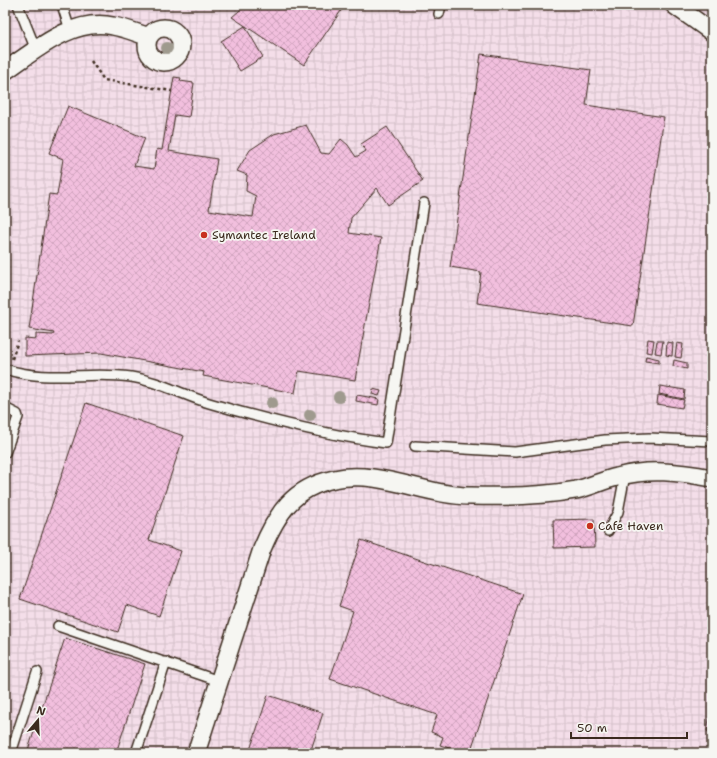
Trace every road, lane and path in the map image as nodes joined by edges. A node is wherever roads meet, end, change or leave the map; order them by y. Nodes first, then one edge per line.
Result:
1 (18, 5) edge
2 (62, 5) edge
3 (674, 5) edge
4 (70, 30) junction
5 (712, 32) edge
6 (149, 37) dead end
7 (36, 50) junction
8 (90, 61) dead end
9 (5, 71) edge
10 (172, 91) dead end
11 (424, 203) dead end
12 (5, 369) edge
13 (5, 408) edge
14 (712, 441) edge
15 (415, 446) dead end
16 (5, 451) edge
17 (625, 475) junction
18 (712, 478) edge
19 (608, 531) dead end
20 (58, 626) dead end
21 (166, 662) junction
22 (37, 672) dead end
23 (219, 681) junction
24 (11, 753) edge
25 (136, 753) edge
26 (196, 753) edge

1 - 7 lane
2 - 4 lane
3 - 5 street
4 - 6 street
4 - 7 street
7 - 9 street
8 - 10 path
11 - 12 lane
13 - 16 lane
14 - 15 lane
17 - 18 street
17 - 19 lane
17 - 23 street
20 - 21 lane
21 - 23 lane
21 - 25 lane
22 - 24 lane
23 - 26 street

